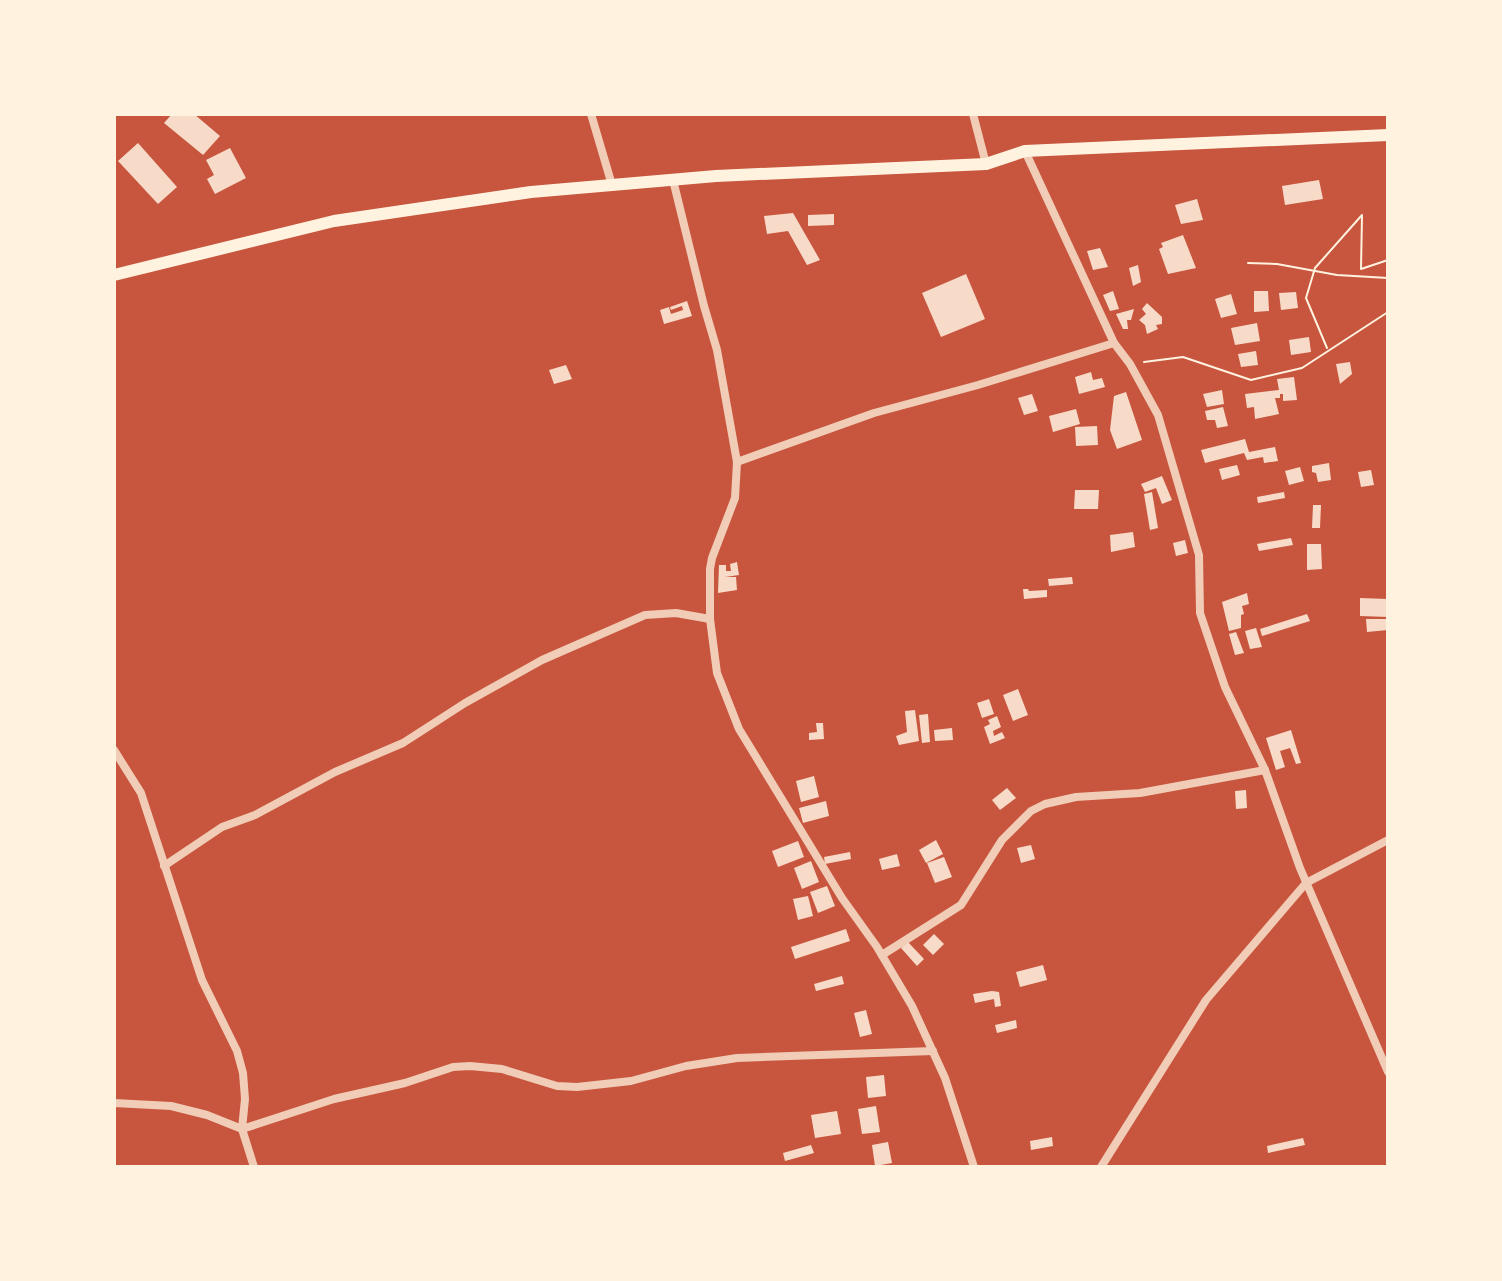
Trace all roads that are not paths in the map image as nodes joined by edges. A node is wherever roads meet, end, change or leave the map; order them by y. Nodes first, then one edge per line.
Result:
1 (591, 114) edge
2 (973, 114) edge
3 (1388, 135) edge
4 (1025, 151) junction
5 (986, 164) junction
6 (673, 180) junction
7 (612, 185) junction
8 (114, 275) edge
9 (1114, 343) junction
10 (737, 462) junction
11 (710, 619) junction
12 (114, 750) edge
13 (1265, 770) junction
14 (1388, 840) edge
15 (164, 866) junction
16 (1306, 883) junction
17 (882, 955) junction
18 (933, 1051) junction
19 (1388, 1072) edge
20 (114, 1103) edge
21 (242, 1129) junction
22 (254, 1167) edge
23 (974, 1167) edge
24 (1101, 1167) edge

1 - 7 street
2 - 5 street
3 - 4 main road
4 - 5 main road
4 - 9 street
5 - 6 main road
6 - 7 main road
6 - 10 street
7 - 8 main road
9 - 10 street
9 - 13 street
10 - 11 street
11 - 15 street
11 - 17 street
12 - 15 street
13 - 16 street
13 - 17 street
14 - 16 street
15 - 21 street
16 - 19 street
16 - 24 street
17 - 18 street
18 - 21 street
18 - 23 street
20 - 21 street
21 - 22 street

